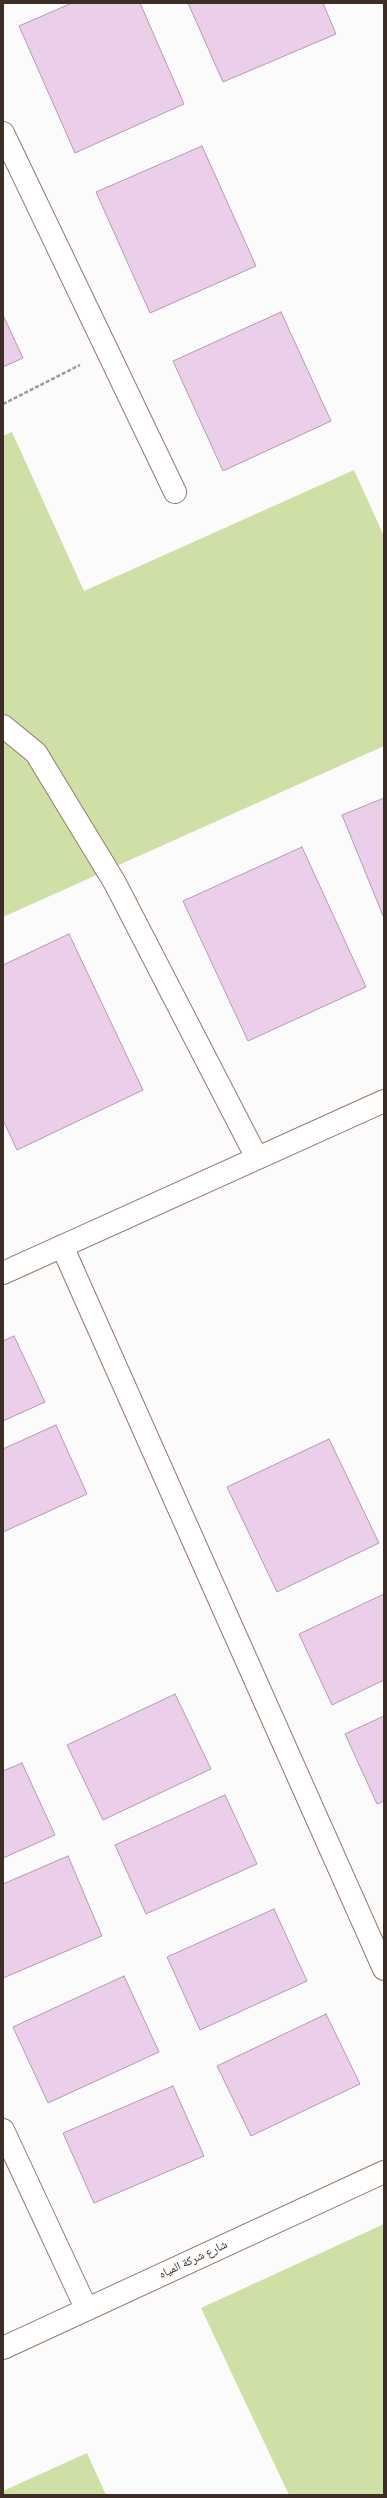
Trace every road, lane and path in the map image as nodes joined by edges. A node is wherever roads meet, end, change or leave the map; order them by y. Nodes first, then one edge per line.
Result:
1 (3, 133) edge
2 (108, 351) junction
3 (3, 404) edge
4 (175, 492) dead end
5 (3, 726) edge
6 (384, 1101) edge
7 (257, 1158) junction
8 (62, 1246) junction
9 (3, 1273) edge
10 (384, 1969) edge
11 (3, 2130) edge
12 (384, 2172) edge
13 (86, 2308) junction
14 (3, 2348) edge

1 - 2 street
2 - 3 path
2 - 4 street
5 - 7 street
6 - 7 street
7 - 8 street
8 - 9 street
8 - 10 street
11 - 13 street
12 - 13 street, شارع شركة المياه
13 - 14 street, شارع شركة المياه

